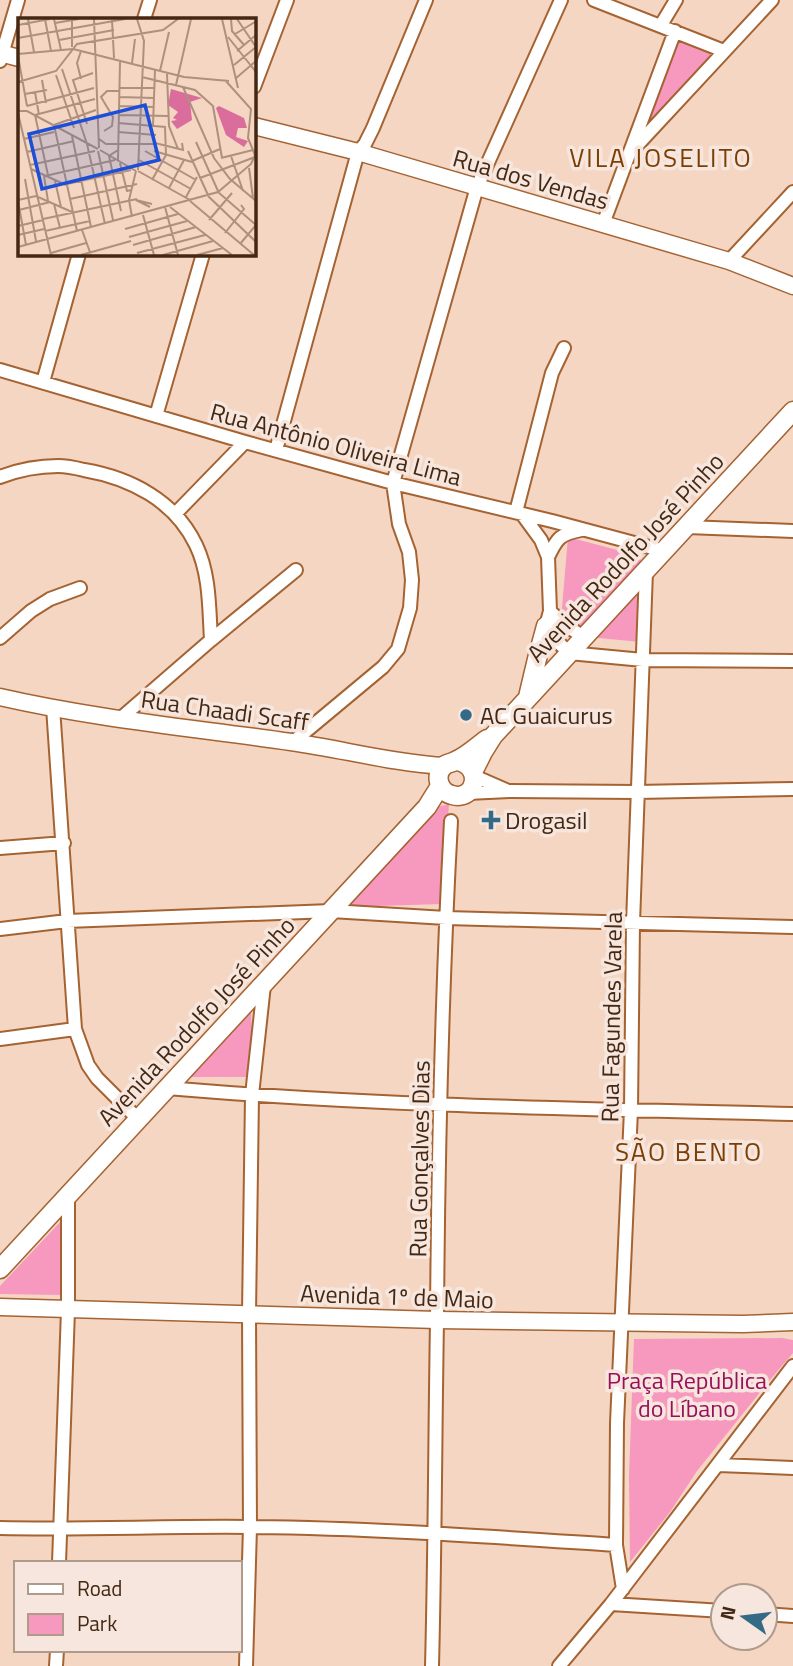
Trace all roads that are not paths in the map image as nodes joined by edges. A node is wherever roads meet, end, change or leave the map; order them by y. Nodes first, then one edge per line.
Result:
1 (18, 0) edge
2 (150, 0) edge
3 (287, 0) edge
4 (425, 0) edge
5 (561, 0) edge
6 (594, 0) edge
7 (676, 0) edge
8 (772, 0) edge
9 (144, 18) edge
10 (661, 25) junction
11 (675, 31) junction
12 (724, 51) junction
13 (1, 56) edge
14 (256, 82) edge
15 (256, 126) edge
16 (358, 152) junction
17 (629, 154) junction
18 (477, 187) junction
19 (793, 192) edge
20 (603, 224) junction
21 (78, 256) edge
22 (201, 256) edge
23 (729, 261) junction
24 (793, 286) edge
25 (564, 348) dead end
26 (0, 370) edge
27 (43, 382) junction
28 (793, 411) edge
29 (156, 416) junction
30 (245, 442) junction
31 (276, 450) junction
32 (0, 477) edge
33 (393, 483) junction
34 (519, 513) junction
35 (176, 514) junction
36 (687, 527) junction
37 (585, 530) junction
38 (793, 531) edge
39 (664, 551) junction
40 (548, 557) junction
41 (296, 570) dead end
42 (646, 571) junction
43 (80, 588) dead end
44 (548, 618) junction
45 (584, 637) junction
46 (0, 638) edge
47 (211, 640) junction
48 (569, 653) junction
49 (643, 660) junction
50 (793, 661) edge
51 (0, 697) edge
52 (528, 698) junction
53 (53, 707) junction
54 (121, 718) junction
55 (493, 736) junction
56 (293, 742) junction
57 (450, 763) junction
58 (474, 774) junction
59 (440, 786) junction
60 (793, 789) edge
61 (510, 791) junction
62 (637, 792) junction
63 (462, 795) junction
64 (427, 807) junction
65 (451, 821) dead end
66 (64, 843) junction
67 (0, 848) edge
68 (331, 911) junction
69 (446, 918) junction
70 (67, 921) junction
71 (633, 923) junction
72 (793, 928) edge
73 (0, 929) edge
74 (264, 984) junction
75 (75, 1029) junction
76 (0, 1038) edge
77 (167, 1088) junction
78 (252, 1096) junction
79 (440, 1104) junction
80 (631, 1110) junction
81 (793, 1114) edge
82 (138, 1119) junction
83 (68, 1195) junction
84 (0, 1269) edge
85 (0, 1307) edge
86 (68, 1310) junction
87 (249, 1314) junction
88 (437, 1320) junction
89 (793, 1322) edge
90 (620, 1323) junction
91 (793, 1366) edge
92 (718, 1465) junction
93 (793, 1468) edge
94 (250, 1527) junction
95 (0, 1528) edge
96 (60, 1530) junction
97 (436, 1533) junction
98 (616, 1545) junction
99 (59, 1561) edge
100 (623, 1588) junction
101 (611, 1604) junction
102 (709, 1610) edge
103 (246, 1666) edge
104 (432, 1666) edge
105 (559, 1666) edge

1 - 13 street
2 - 9 street
3 - 14 street
4 - 16 street
5 - 18 street
6 - 10 street
7 - 10 street
8 - 12 street
10 - 11 street
11 - 12 street
11 - 17 street
12 - 17 street
15 - 16 street, Rua dos Vendas
16 - 18 street, Rua dos Vendas
16 - 31 street
17 - 20 street
18 - 20 street, Rua dos Vendas
18 - 33 street
19 - 23 street
20 - 23 street, Rua dos Vendas
21 - 27 street
22 - 29 street
23 - 24 street, Rua dos Vendas
25 - 34 street
26 - 27 street, Rua Antônio Oliveira Lima
27 - 29 street, Rua Antônio Oliveira Lima
28 - 36 main road, Avenida Rodolfo José Pinho
29 - 30 street, Rua Antônio Oliveira Lima
30 - 31 street, Rua Antônio Oliveira Lima
30 - 35 street
31 - 33 street, Rua Antônio Oliveira Lima
32 - 35 street
33 - 34 street, Rua Antônio Oliveira Lima
33 - 56 street
34 - 37 street, Rua Antônio Oliveira Lima
34 - 40 street
35 - 47 street
36 - 38 street
36 - 39 main road, Avenida Rodolfo José Pinho
37 - 39 street, Rua Antônio Oliveira Lima
37 - 40 street
39 - 42 main road, Avenida Rodolfo José Pinho
40 - 44 street
41 - 47 street
42 - 45 main road, Avenida Rodolfo José Pinho
42 - 49 street, Rua Fagundes Varela
43 - 46 street
44 - 45 street
44 - 48 street
44 - 52 main road
45 - 48 main road, Avenida Rodolfo José Pinho
47 - 54 street
48 - 49 street
48 - 52 main road, Avenida Rodolfo José Pinho
49 - 50 street
49 - 62 street, Rua Fagundes Varela
51 - 53 street, Rua Chaadi Scaff
52 - 55 main road, Avenida Rodolfo José Pinho
53 - 54 street, Rua Chaadi Scaff
53 - 66 street
54 - 56 street, Rua Chaadi Scaff
55 - 57 main road, Avenida Rodolfo José Pinho
55 - 58 main road, Avenida Rodolfo José Pinho
56 - 57 street, Rua Chaadi Scaff
57 - 58 main road
57 - 59 main road
58 - 61 street
58 - 63 main road
59 - 63 main road
59 - 64 main road, Avenida Rodolfo José Pinho
60 - 62 street
61 - 62 street
61 - 63 street
62 - 71 street, Rua Fagundes Varela
63 - 64 main road, Avenida Rodolfo José Pinho
64 - 68 main road, Avenida Rodolfo José Pinho
65 - 69 street, Rua Gonçalves Dias
66 - 67 street
66 - 70 street
68 - 69 street
68 - 70 street
68 - 74 main road, Avenida Rodolfo José Pinho
69 - 71 street
69 - 79 street, Rua Gonçalves Dias
70 - 73 street
70 - 75 street
71 - 72 street
71 - 80 street, Rua Fagundes Varela
74 - 77 main road, Avenida Rodolfo José Pinho
74 - 78 street
75 - 76 street
75 - 82 street
77 - 78 street
77 - 82 main road, Avenida Rodolfo José Pinho
78 - 79 street
78 - 87 street
79 - 80 street
79 - 88 street, Rua Gonçalves Dias
80 - 81 street
80 - 90 street, Rua Fagundes Varela
82 - 83 main road, Avenida Rodolfo José Pinho
83 - 84 main road, Avenida Rodolfo José Pinho
83 - 86 street
85 - 86 street, Avenida 1º de Maio
86 - 87 street, Avenida 1º de Maio
86 - 96 street
87 - 88 street, Avenida 1º de Maio
87 - 94 street
88 - 90 street, Avenida 1º de Maio
88 - 97 street, Rua Gonçalves Dias
89 - 90 street, Avenida 1º de Maio
90 - 98 street, Rua Fagundes Varela
91 - 92 street
92 - 93 street
92 - 100 street
94 - 96 street
94 - 97 street
94 - 103 street
95 - 96 street
96 - 99 street
97 - 98 street
97 - 104 street, Rua Gonçalves Dias
98 - 100 street, Rua Fagundes Varela
100 - 101 street
101 - 102 street
101 - 105 street

